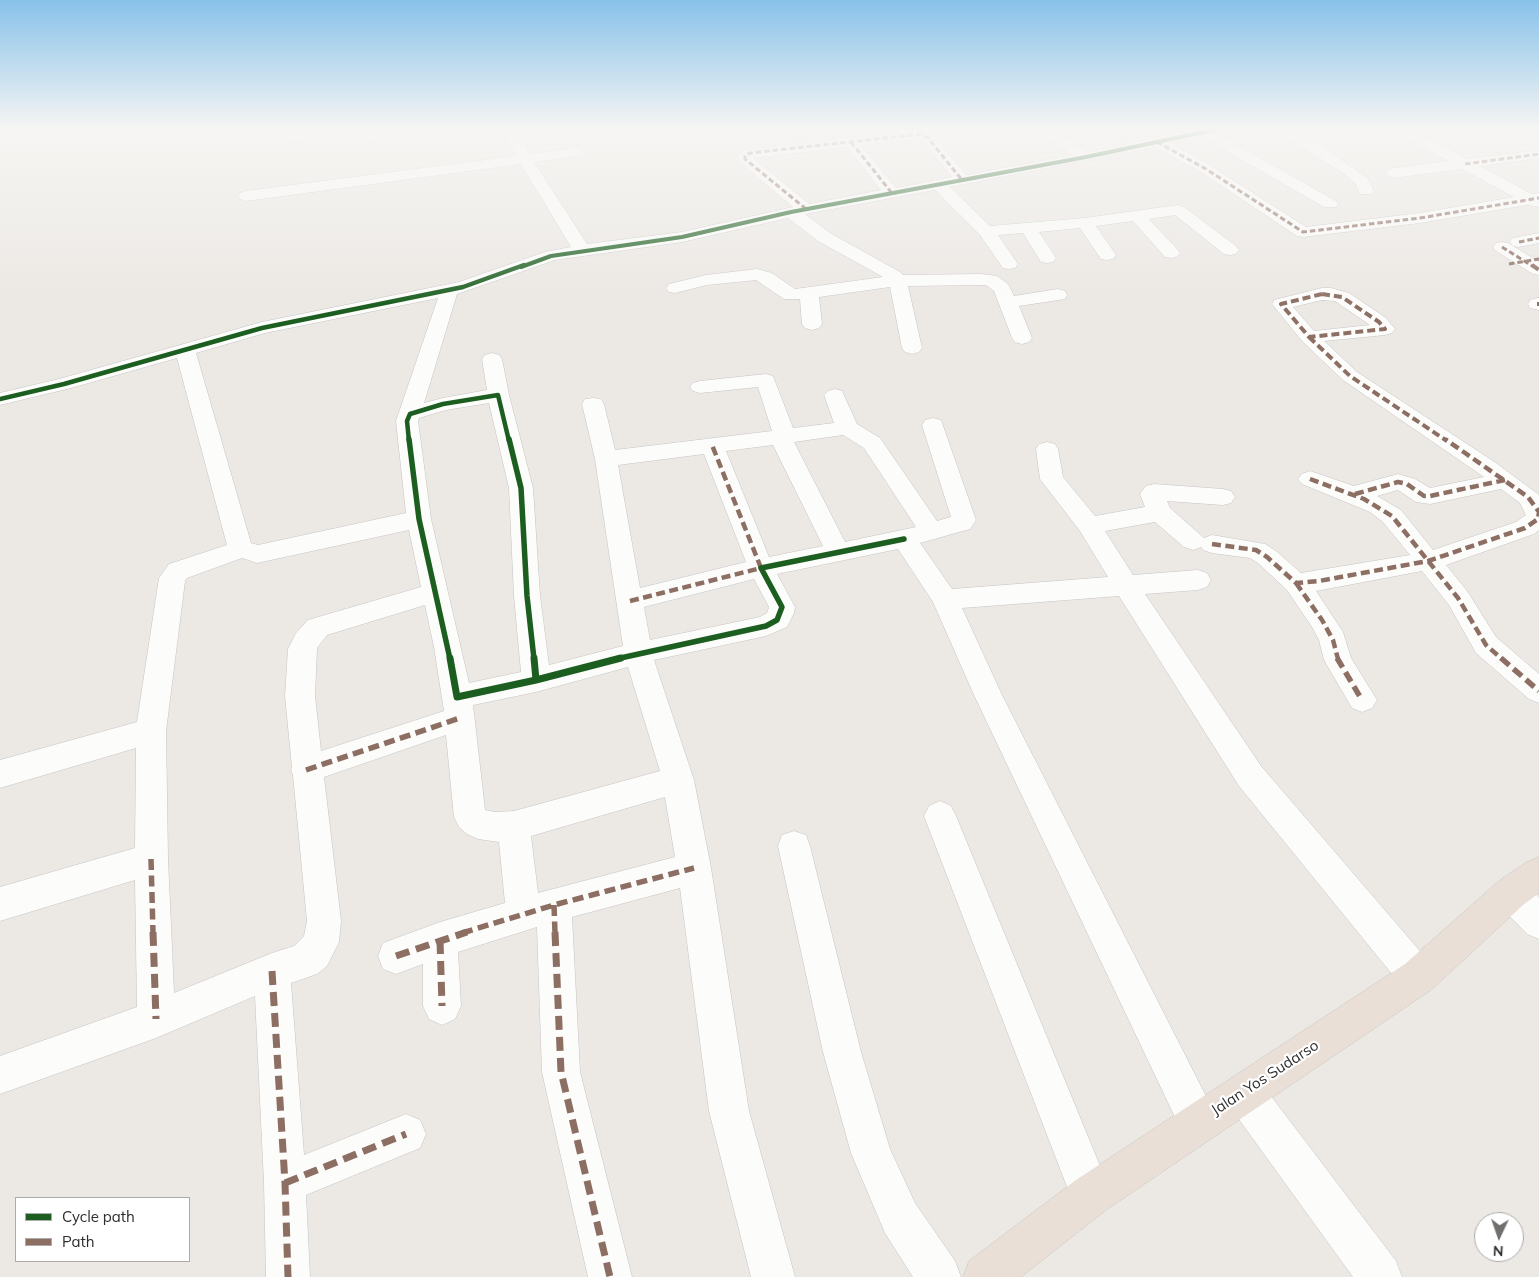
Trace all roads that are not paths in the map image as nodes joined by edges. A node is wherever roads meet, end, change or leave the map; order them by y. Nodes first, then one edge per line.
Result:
1 (310, 188) edge
2 (543, 188) edge
3 (775, 188) edge
4 (887, 188) edge
5 (917, 188) edge
6 (942, 188) edge
7 (1235, 188) edge
8 (1301, 188) edge
9 (1510, 188) edge
10 (891, 192) junction
11 (246, 196) dead end
12 (1536, 201) edge
13 (1330, 204) dead end
14 (798, 211) junction
15 (1138, 217) junction
16 (1085, 223) junction
17 (1028, 228) junction
18 (986, 231) junction
19 (1539, 238) edge
20 (1519, 242) dead end
21 (1502, 248) dead end
22 (582, 250) junction
23 (1230, 250) dead end
24 (1171, 253) dead end
25 (1107, 255) dead end
26 (1047, 258) dead end
27 (1009, 264) dead end
28 (1528, 264) edge
29 (898, 281) junction
30 (676, 288) dead end
31 (449, 291) junction
32 (809, 293) junction
33 (1058, 295) dead end
34 (1008, 302) junction
35 (812, 324) dead end
36 (1309, 337) dead end
37 (1022, 338) dead end
38 (912, 348) dead end
39 (185, 349) junction
40 (492, 359) dead end
41 (700, 387) dead end
42 (498, 395) junction
43 (834, 395) dead end
44 (0, 399) edge
45 (593, 404) dead end
46 (410, 414) junction
47 (932, 425) dead end
48 (847, 428) junction
49 (782, 437) junction
50 (712, 445) junction
51 (1046, 449) dead end
52 (606, 459) junction
53 (1310, 479) dead end
54 (1504, 480) junction
55 (1355, 494) junction
56 (1223, 497) dead end
57 (1160, 513) junction
58 (419, 519) junction
59 (1090, 525) junction
60 (931, 531) junction
61 (904, 539) junction
62 (242, 549) junction
63 (838, 552) junction
64 (1428, 561) junction
65 (761, 568) junction
66 (1198, 580) dead end
67 (1296, 583) junction
68 (1126, 585) junction
69 (436, 592) junction
70 (945, 599) junction
71 (630, 601) junction
72 (638, 653) junction
73 (536, 680) junction
74 (1539, 691) edge
75 (1362, 700) dead end
76 (459, 708) junction
77 (151, 731) junction
78 (306, 770) junction
79 (0, 774) edge
80 (678, 780) junction
81 (940, 816) dead end
82 (514, 826) junction
83 (794, 846) dead end
84 (151, 859) junction
85 (694, 868) junction
86 (1525, 883) edge
87 (0, 904) edge
88 (538, 910) junction
89 (1539, 922) edge
90 (440, 940) junction
91 (396, 956) dead end
92 (272, 971) junction
93 (1418, 977) junction
94 (442, 1006) dead end
95 (156, 1019) junction
96 (0, 1075) edge
97 (1244, 1093) junction
98 (1198, 1122) junction
99 (406, 1134) dead end
100 (285, 1183) junction
101 (1091, 1195) junction
102 (288, 1277) edge
103 (610, 1277) edge
104 (772, 1277) edge
105 (938, 1277) edge
106 (985, 1277) edge
107 (1380, 1277) edge

1 - 11 street
2 - 22 street
3 - 14 street
4 - 10 street
5 - 10 street
6 - 18 street
7 - 12 street
8 - 13 street
9 - 12 street
10 - 14 street
14 - 22 street
14 - 29 street
15 - 16 street
15 - 23 street
15 - 24 street
16 - 17 street
16 - 25 street
17 - 18 street
17 - 26 street
18 - 27 street
19 - 20 street
21 - 28 street
22 - 31 street
29 - 32 street
29 - 34 street
29 - 38 street
30 - 32 street
31 - 39 street
31 - 46 street
32 - 35 street
33 - 34 street
34 - 37 street
36 - 54 street
39 - 44 street
39 - 62 street
40 - 42 street
41 - 49 street
42 - 46 street
42 - 73 street
43 - 48 street
45 - 52 street
46 - 58 street
47 - 60 street
48 - 49 street
48 - 60 street
49 - 50 street
49 - 63 street
50 - 52 street
50 - 65 street
51 - 59 street
52 - 71 street
53 - 55 street
54 - 55 street
54 - 64 street
55 - 64 street
56 - 57 street
57 - 59 street
57 - 67 street
58 - 62 street
58 - 69 street
59 - 68 street
60 - 61 street
61 - 63 street
61 - 70 street
62 - 77 street
63 - 65 street
64 - 67 street
64 - 74 street
65 - 71 street
65 - 72 street
66 - 68 street
67 - 75 street
68 - 70 street
68 - 93 street
69 - 76 street
69 - 78 street
70 - 98 street
71 - 72 street
72 - 73 street
72 - 80 street
73 - 76 street
76 - 78 street
76 - 82 street
77 - 79 street
77 - 84 street
78 - 92 street
80 - 82 street
80 - 85 street
81 - 101 street
82 - 88 street
83 - 105 street
84 - 87 street
84 - 95 street
85 - 88 street
85 - 104 street
86 - 89 street
86 - 93 highway, Jalan Yos Sudarso
88 - 90 street
88 - 103 street
90 - 91 street
90 - 94 street
92 - 95 street
92 - 100 street
93 - 97 highway, Jalan Yos Sudarso
95 - 96 street
97 - 98 highway, Jalan Yos Sudarso
97 - 107 street
98 - 101 highway, Jalan Yos Sudarso
99 - 100 street
100 - 102 street
101 - 106 highway, Jalan Yos Sudarso

